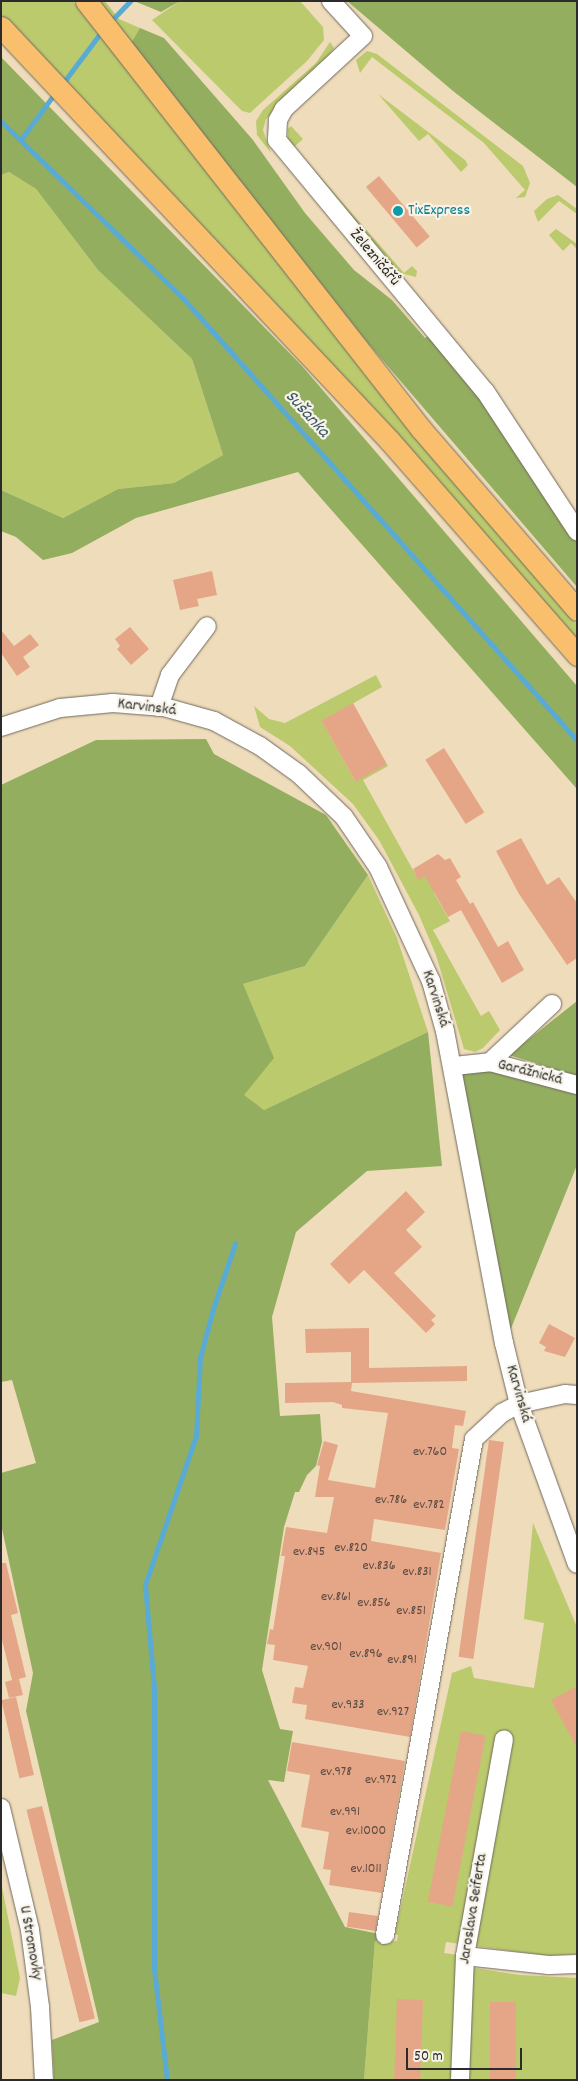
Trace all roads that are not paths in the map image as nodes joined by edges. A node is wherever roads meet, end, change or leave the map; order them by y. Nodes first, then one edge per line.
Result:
1 (86, 1) edge
2 (331, 1) edge
3 (1, 28) edge
4 (577, 531) edge
5 (577, 610) edge
6 (208, 626) dead end
7 (577, 655) edge
8 (159, 707) junction
9 (1, 727) edge
10 (552, 1004) dead end
11 (490, 1062) junction
12 (454, 1066) junction
13 (577, 1085) edge
14 (577, 1395) edge
15 (519, 1404) junction
16 (577, 1564) edge
17 (504, 1739) dead end
18 (1, 1808) edge
19 (386, 1935) dead end
20 (465, 1956) junction
21 (577, 1964) edge
22 (44, 2080) edge
23 (460, 2080) edge

1 - 5 main road
2 - 4 street, Železničářů
3 - 7 main road
6 - 8 street
8 - 9 street, Karvinská
8 - 12 street, Karvinská
10 - 11 street
11 - 12 street, Garážnická
11 - 13 street, Garážnická
12 - 15 street, Karvinská
14 - 15 street
15 - 16 street, Karvinská
15 - 19 street
17 - 20 street, Jaroslava Seiferta
18 - 22 street, U Stromovky
20 - 21 street
20 - 23 street, Jaroslava Seiferta

